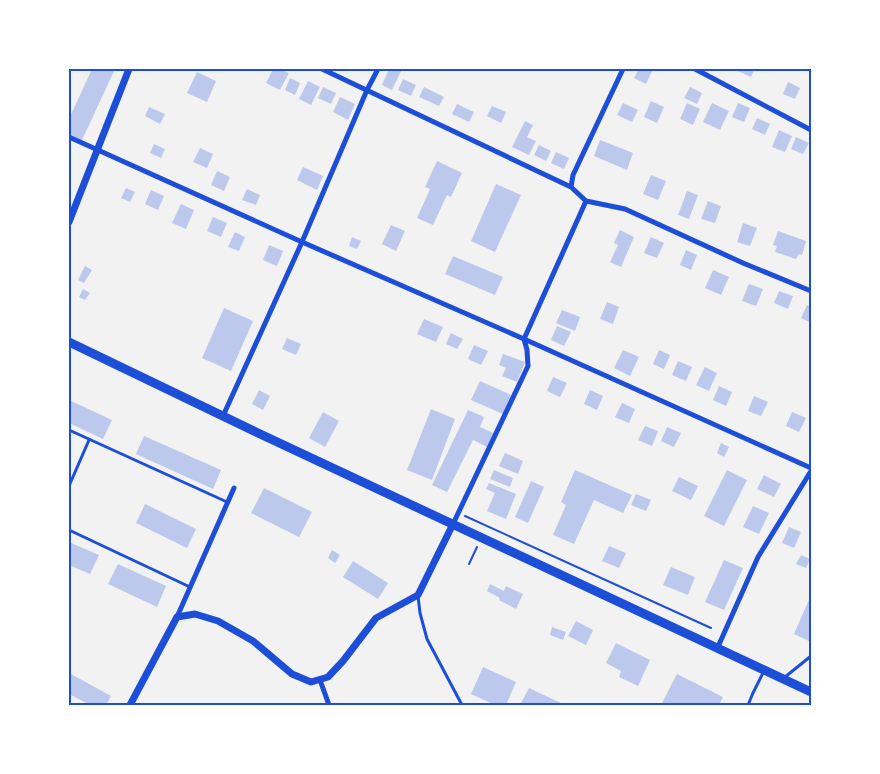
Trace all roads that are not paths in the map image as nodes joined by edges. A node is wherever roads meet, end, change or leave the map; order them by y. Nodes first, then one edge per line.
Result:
1 (129, 69) edge
2 (322, 69) edge
3 (378, 69) edge
4 (623, 69) edge
5 (695, 69) edge
6 (367, 90) junction
7 (811, 130) edge
8 (69, 137) edge
9 (96, 150) junction
10 (572, 187) junction
11 (586, 201) junction
12 (69, 222) edge
13 (302, 242) junction
14 (811, 292) edge
15 (524, 339) junction
16 (69, 342) edge
17 (223, 416) junction
18 (69, 430) edge
19 (89, 440) junction
20 (811, 470) edge
21 (69, 486) edge
22 (234, 488) dead end
23 (228, 503) junction
24 (453, 524) junction
25 (69, 530) edge
26 (190, 587) junction
27 (418, 595) junction
28 (177, 617) junction
29 (718, 649) junction
30 (811, 656) edge
31 (764, 670) junction
32 (783, 679) junction
33 (320, 680) junction
34 (811, 692) edge
35 (130, 705) edge
36 (329, 705) edge
37 (462, 705) edge
38 (748, 705) edge

1 - 9 street
2 - 6 street
3 - 6 street
4 - 10 street
5 - 7 street
6 - 10 street
6 - 13 street
8 - 9 street
9 - 12 street
9 - 13 street
10 - 11 street
11 - 14 street
11 - 15 street
13 - 15 street
13 - 17 street
15 - 20 street
15 - 24 street
16 - 17 main road
17 - 24 main road
18 - 19 lane
19 - 21 lane
19 - 23 lane
20 - 29 street
22 - 23 street
23 - 26 street
24 - 27 street
24 - 29 main road
25 - 26 lane
26 - 28 street
27 - 33 street
27 - 37 lane
28 - 33 street
28 - 35 street
29 - 31 main road
30 - 32 lane
31 - 32 main road
31 - 38 lane
32 - 34 main road
33 - 36 street

